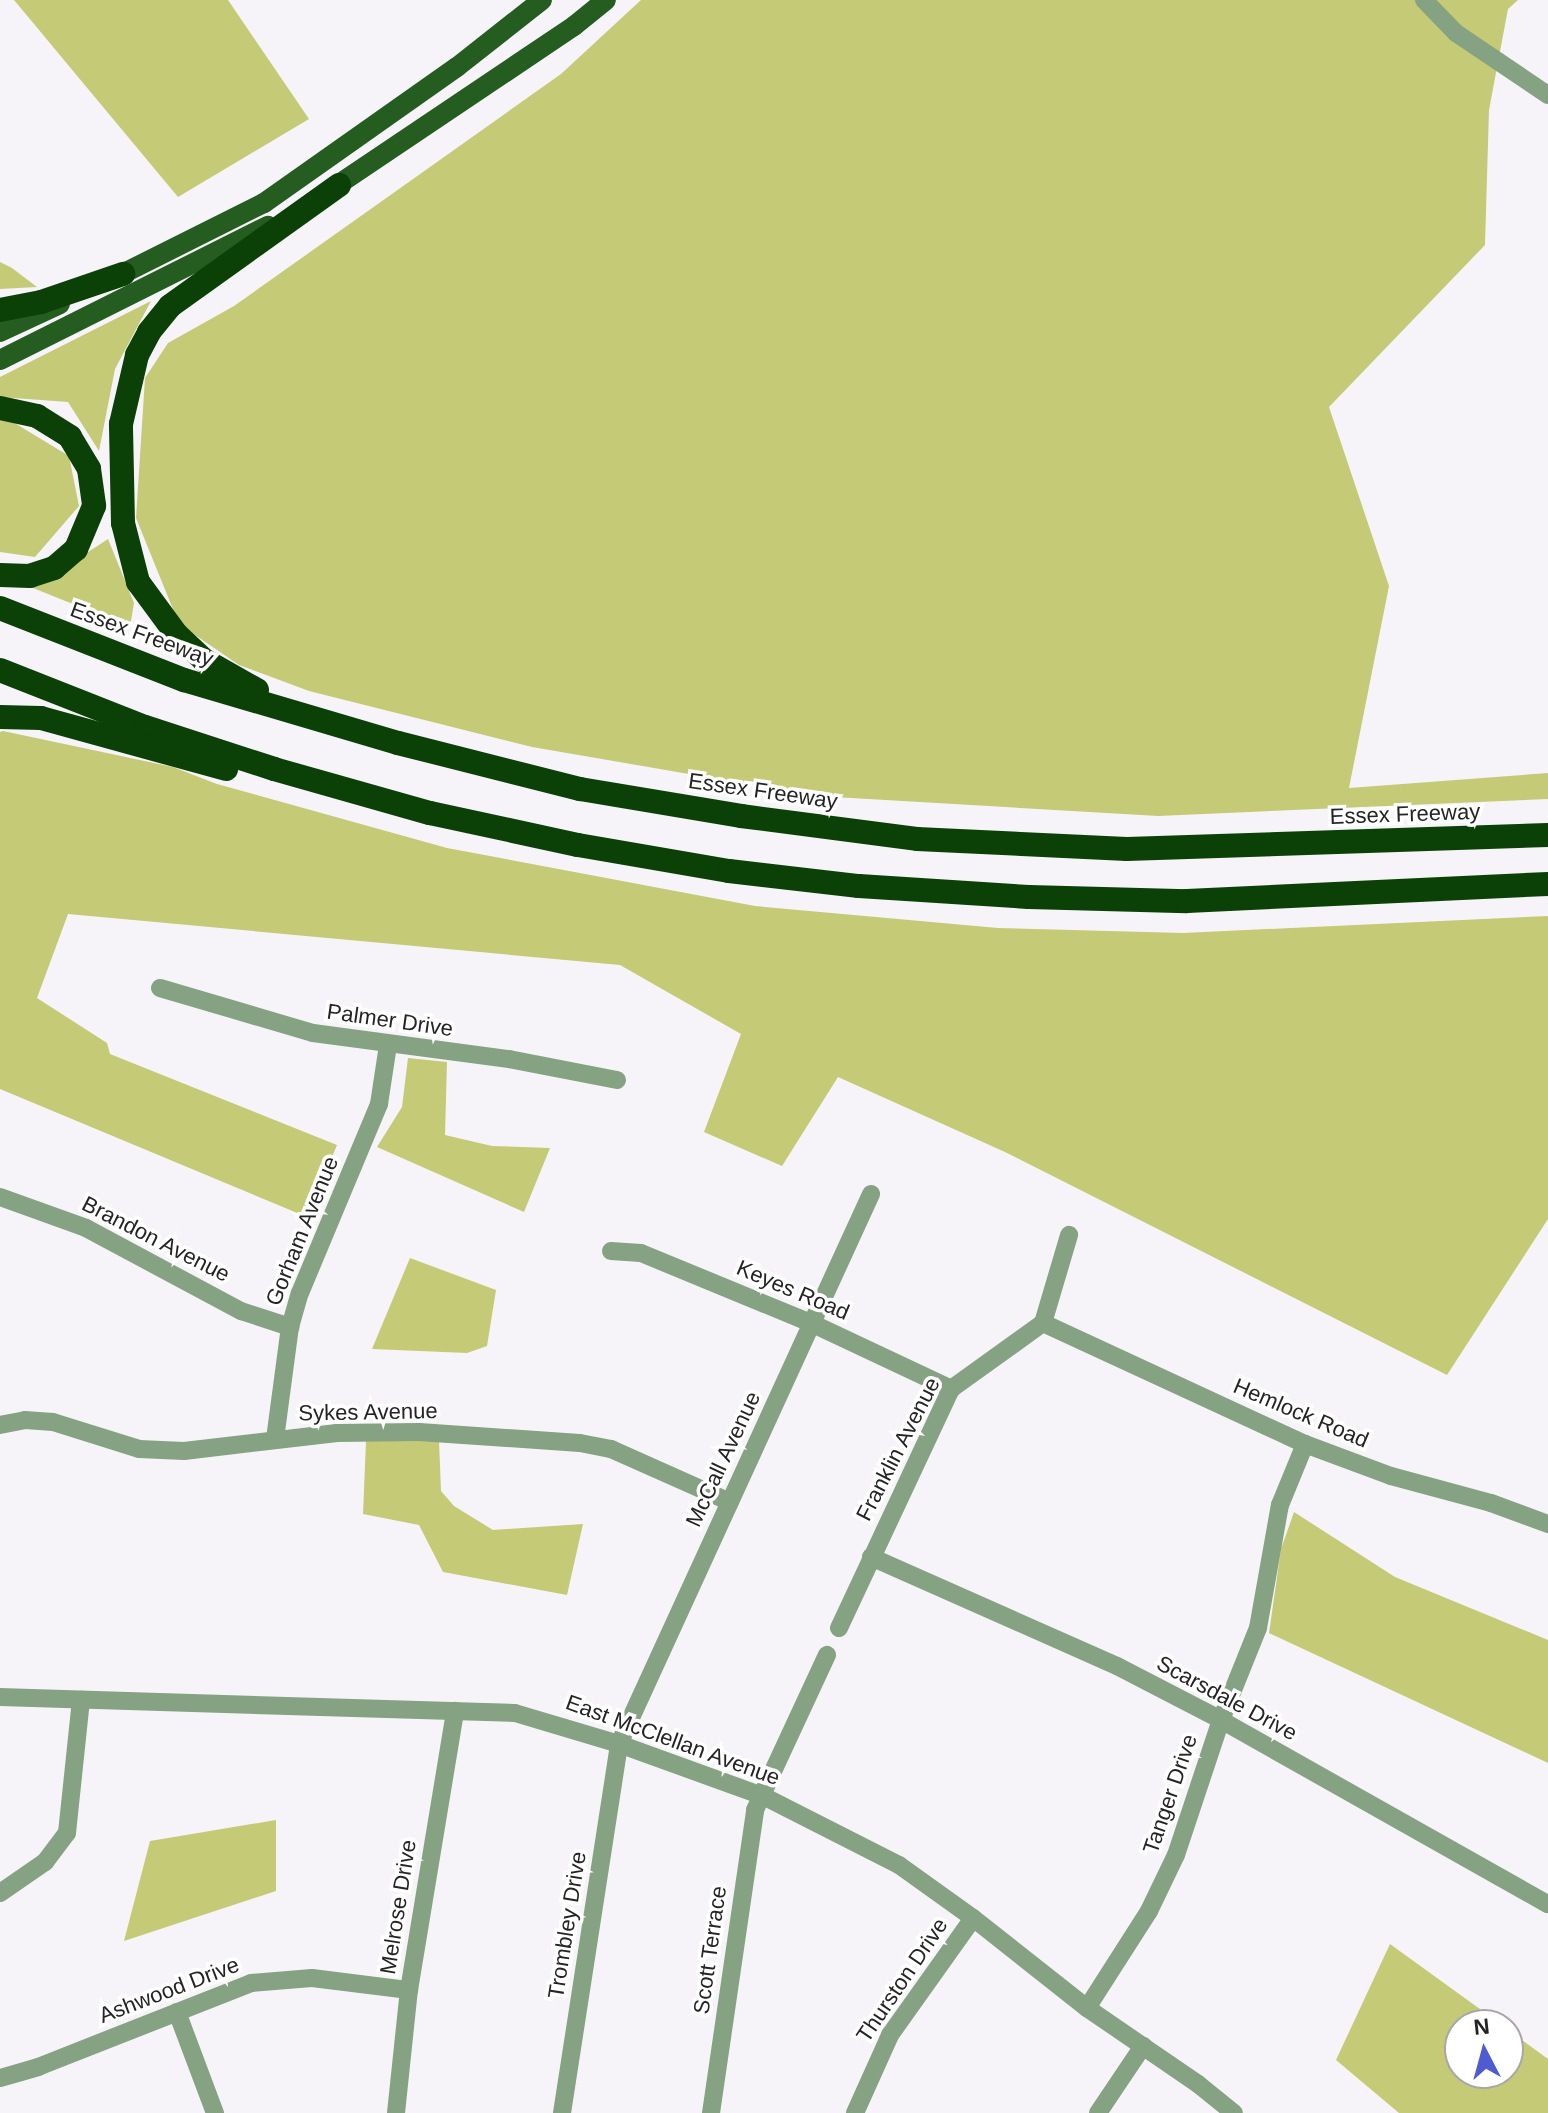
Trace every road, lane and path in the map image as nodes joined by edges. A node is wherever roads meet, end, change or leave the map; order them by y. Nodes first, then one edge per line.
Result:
1 (542, 0) edge
2 (590, 0) edge
3 (606, 0) edge
4 (1424, 0) edge
5 (513, 67) junction
6 (1548, 95) edge
7 (339, 185) junction
8 (123, 274) junction
9 (0, 310) edge
10 (0, 332) edge
11 (0, 360) edge
12 (0, 408) edge
13 (0, 575) edge
14 (0, 608) edge
15 (0, 670) edge
16 (0, 717) edge
17 (398, 743) junction
18 (430, 813) junction
19 (1548, 835) edge
20 (1548, 884) edge
21 (160, 988) dead end
22 (388, 1045) junction
23 (617, 1080) dead end
24 (871, 1194) dead end
25 (0, 1197) edge
26 (1069, 1235) dead end
27 (611, 1251) dead end
28 (811, 1323) junction
29 (1043, 1323) junction
30 (290, 1327) junction
31 (951, 1389) junction
32 (0, 1425) edge
33 (275, 1439) junction
34 (1305, 1444) junction
35 (730, 1502) junction
36 (1548, 1524) edge
37 (871, 1557) junction
38 (839, 1628) dead end
39 (827, 1655) dead end
40 (0, 1697) edge
41 (81, 1700) junction
42 (455, 1711) junction
43 (1221, 1720) junction
44 (619, 1744) junction
45 (763, 1796) junction
46 (0, 1893) edge
47 (1548, 1904) edge
48 (973, 1918) junction
49 (409, 1990) junction
50 (1087, 2008) junction
51 (177, 2012) junction
52 (1143, 2046) junction
53 (0, 2078) edge
54 (215, 2113) edge
55 (396, 2113) edge
56 (562, 2113) edge
57 (711, 2113) edge
58 (855, 2113) edge
59 (1098, 2113) edge
60 (1234, 2113) edge

1 - 8 main road
2 - 5 main road
3 - 5 main road
4 - 6 street
5 - 7 main road
7 - 11 main road
7 - 17 highway
8 - 9 highway
8 - 10 main road
12 - 13 highway
14 - 17 highway, Essex Freeway
15 - 18 highway
16 - 18 highway
17 - 19 highway, Essex Freeway
18 - 20 highway
21 - 22 street, Palmer Drive
22 - 23 street, Palmer Drive
22 - 30 street, Gorham Avenue
24 - 28 street, McCall Avenue
25 - 30 street, Brandon Avenue
26 - 29 street
27 - 28 street, Keyes Road
28 - 31 street, Keyes Road
28 - 35 street, McCall Avenue
29 - 31 street, Franklin Avenue
29 - 34 street, Hemlock Road
30 - 33 street, Gorham Avenue
31 - 37 street, Franklin Avenue
32 - 33 street, Sykes Avenue
33 - 35 street, Sykes Avenue
34 - 36 street, Hemlock Road
34 - 43 street, Tanger Drive
35 - 44 street, McCall Avenue
37 - 38 street, Franklin Avenue
37 - 43 street, Scarsdale Drive
39 - 45 street
40 - 41 street, East McClellan Avenue
41 - 42 street, East McClellan Avenue
41 - 46 street
42 - 44 street, East McClellan Avenue
42 - 49 street, Melrose Drive
43 - 47 street, Scarsdale Drive
43 - 50 street, Tanger Drive
44 - 45 street, East McClellan Avenue
44 - 56 street, Trombley Drive
45 - 48 street, East McClellan Avenue
45 - 57 street, Scott Terrace
48 - 50 street, East McClellan Avenue
48 - 58 street, Thurston Drive
49 - 51 street, Ashwood Drive
49 - 55 street, Melrose Drive
50 - 52 street, East McClellan Avenue
51 - 53 street, Ashwood Drive
51 - 54 street
52 - 59 street
52 - 60 street, East McClellan Avenue

